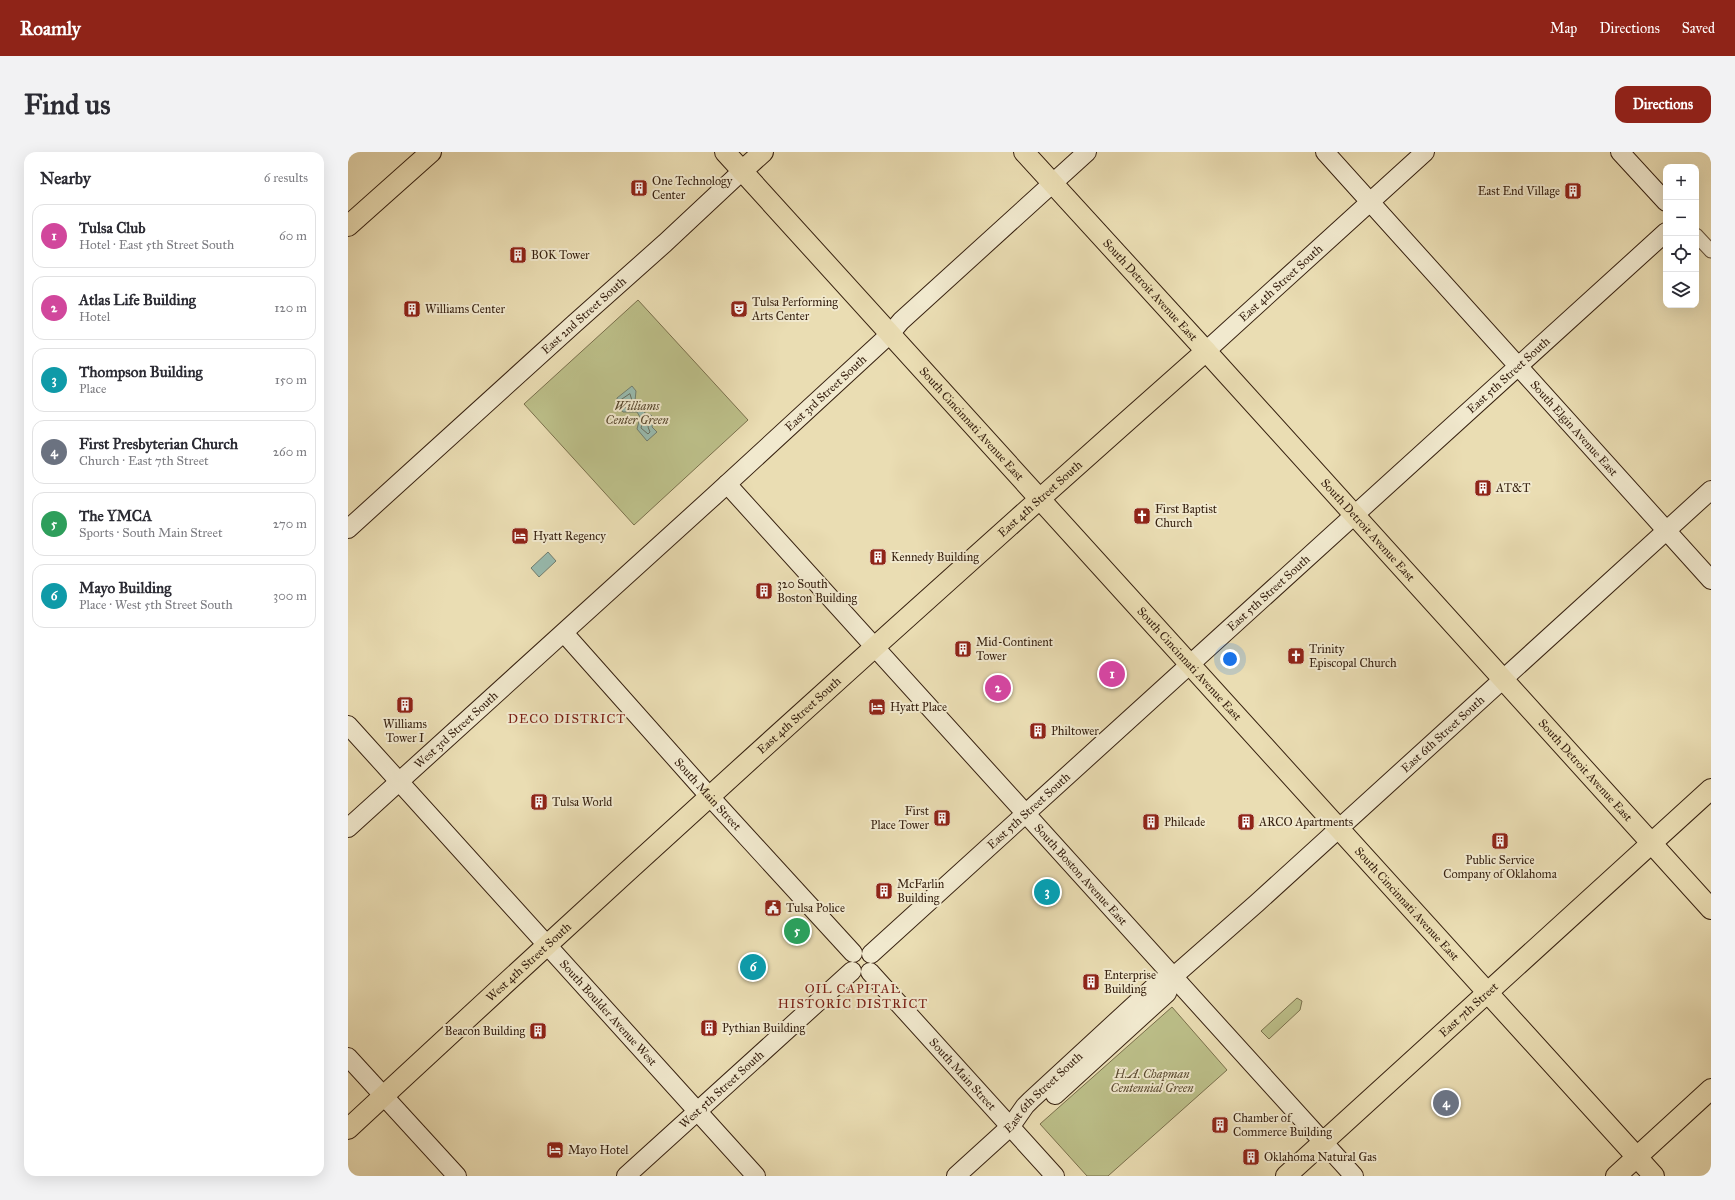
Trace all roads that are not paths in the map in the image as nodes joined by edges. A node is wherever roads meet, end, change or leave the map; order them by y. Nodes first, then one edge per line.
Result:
1 (430, 152) edge
2 (725, 152) edge
3 (763, 152) edge
4 (1024, 152) edge
5 (1087, 152) edge
6 (1325, 152) edge
7 (1425, 152) edge
8 (1620, 152) edge
9 (742, 171) junction
10 (1052, 183) junction
11 (1664, 200) edge
12 (1370, 202) junction
13 (348, 226) edge
14 (1663, 235) edge
15 (1697, 236) edge
16 (1711, 251) edge
17 (890, 334) junction
18 (1206, 351) junction
19 (1518, 365) junction
20 (727, 484) junction
21 (1711, 490) edge
22 (1040, 499) junction
23 (1354, 516) junction
24 (348, 529) edge
25 (1666, 531) junction
26 (1711, 580) edge
27 (564, 633) junction
28 (874, 648) junction
29 (1190, 664) junction
30 (1502, 679) junction
31 (348, 725) edge
32 (400, 781) junction
33 (1711, 789) edge
34 (710, 797) junction
35 (1024, 813) junction
36 (348, 828) edge
37 (1338, 828) junction
38 (1652, 844) junction
39 (1711, 909) edge
40 (547, 946) junction
41 (854, 953) junction
42 (871, 954) junction
43 (852, 971) junction
44 (870, 972) junction
45 (1174, 976) junction
46 (1488, 992) junction
47 (348, 1057) edge
48 (1711, 1089) edge
49 (383, 1096) junction
50 (696, 1112) junction
51 (1011, 1126) junction
52 (348, 1128) edge
53 (1324, 1142) junction
54 (1637, 1157) junction
55 (457, 1176) edge
56 (626, 1176) edge
57 (756, 1176) edge
58 (956, 1176) edge
59 (1055, 1176) edge
60 (1286, 1176) edge
61 (1354, 1176) edge
62 (1616, 1176) edge
63 (1654, 1176) edge

1 - 13 main road
2 - 9 main road, South Cincinnati Avenue East
3 - 9 main road, East 2nd Street South
4 - 10 main road, South Detroit Avenue East
5 - 10 street, East 3rd Street South
6 - 12 street, South Elgin Avenue East
7 - 12 street, East 4th Street South
8 - 11 street
9 - 17 main road, South Cincinnati Avenue East
9 - 24 street, East 2nd Street South
10 - 17 street, East 3rd Street South
10 - 18 main road, South Detroit Avenue East
12 - 18 street, East 4th Street South
12 - 19 street, South Elgin Avenue East
14 - 19 street, East 5th Street South
15 - 16 street
17 - 20 street, East 3rd Street South
17 - 22 main road, South Cincinnati Avenue East
18 - 22 main road, East 4th Street South
18 - 23 main road, South Detroit Avenue East
19 - 23 street, East 5th Street South
19 - 25 street, South Elgin Avenue East
20 - 27 street, East 3rd Street South
20 - 28 street, South Boston Avenue East
21 - 25 street, East 6th Street South
22 - 28 main road, East 4th Street South
22 - 29 main road, South Cincinnati Avenue East
23 - 29 street, East 5th Street South
23 - 30 main road, South Detroit Avenue East
25 - 26 street, South Elgin Avenue East
25 - 30 street, East 6th Street South
27 - 32 street, West 3rd Street South
27 - 34 street, South Main Street
28 - 34 main road, East 4th Street South
28 - 35 street, South Boston Avenue East
29 - 35 street, East 5th Street South
29 - 37 main road, South Cincinnati Avenue East
30 - 37 street, East 6th Street South
30 - 38 main road, South Detroit Avenue East
31 - 32 street, South Boulder Avenue West
32 - 36 street, West 3rd Street South
32 - 40 street, South Boulder Avenue West
33 - 38 main road, East 7th Street
34 - 40 main road, West 4th Street South
34 - 41 street, South Main Street
35 - 42 street, East 5th Street South
35 - 45 street, South Boston Avenue East
37 - 45 street, East 6th Street South
37 - 46 main road, South Cincinnati Avenue East
38 - 39 main road, South Detroit Avenue East
38 - 46 main road, East 7th Street
40 - 49 main road, West 4th Street South
40 - 50 street, South Boulder Avenue West
41 - 42 street
41 - 43 street
42 - 44 street
43 - 44 street
43 - 50 street, West 5th Street South
44 - 51 street, South Main Street
45 - 51 street, East 6th Street South
45 - 53 street, South Boston Avenue East
46 - 53 main road, East 7th Street
46 - 54 main road, South Cincinnati Avenue East
47 - 49 street
48 - 54 main road
49 - 52 main road, West 4th Street South
49 - 55 street
50 - 56 street, West 5th Street South
50 - 57 street, South Boulder Avenue West
51 - 58 street, East 6th Street South
51 - 59 street, South Main Street
53 - 60 main road, East 7th Street
53 - 61 street, South Boston Avenue East
54 - 62 main road
54 - 63 main road, South Cincinnati Avenue East

